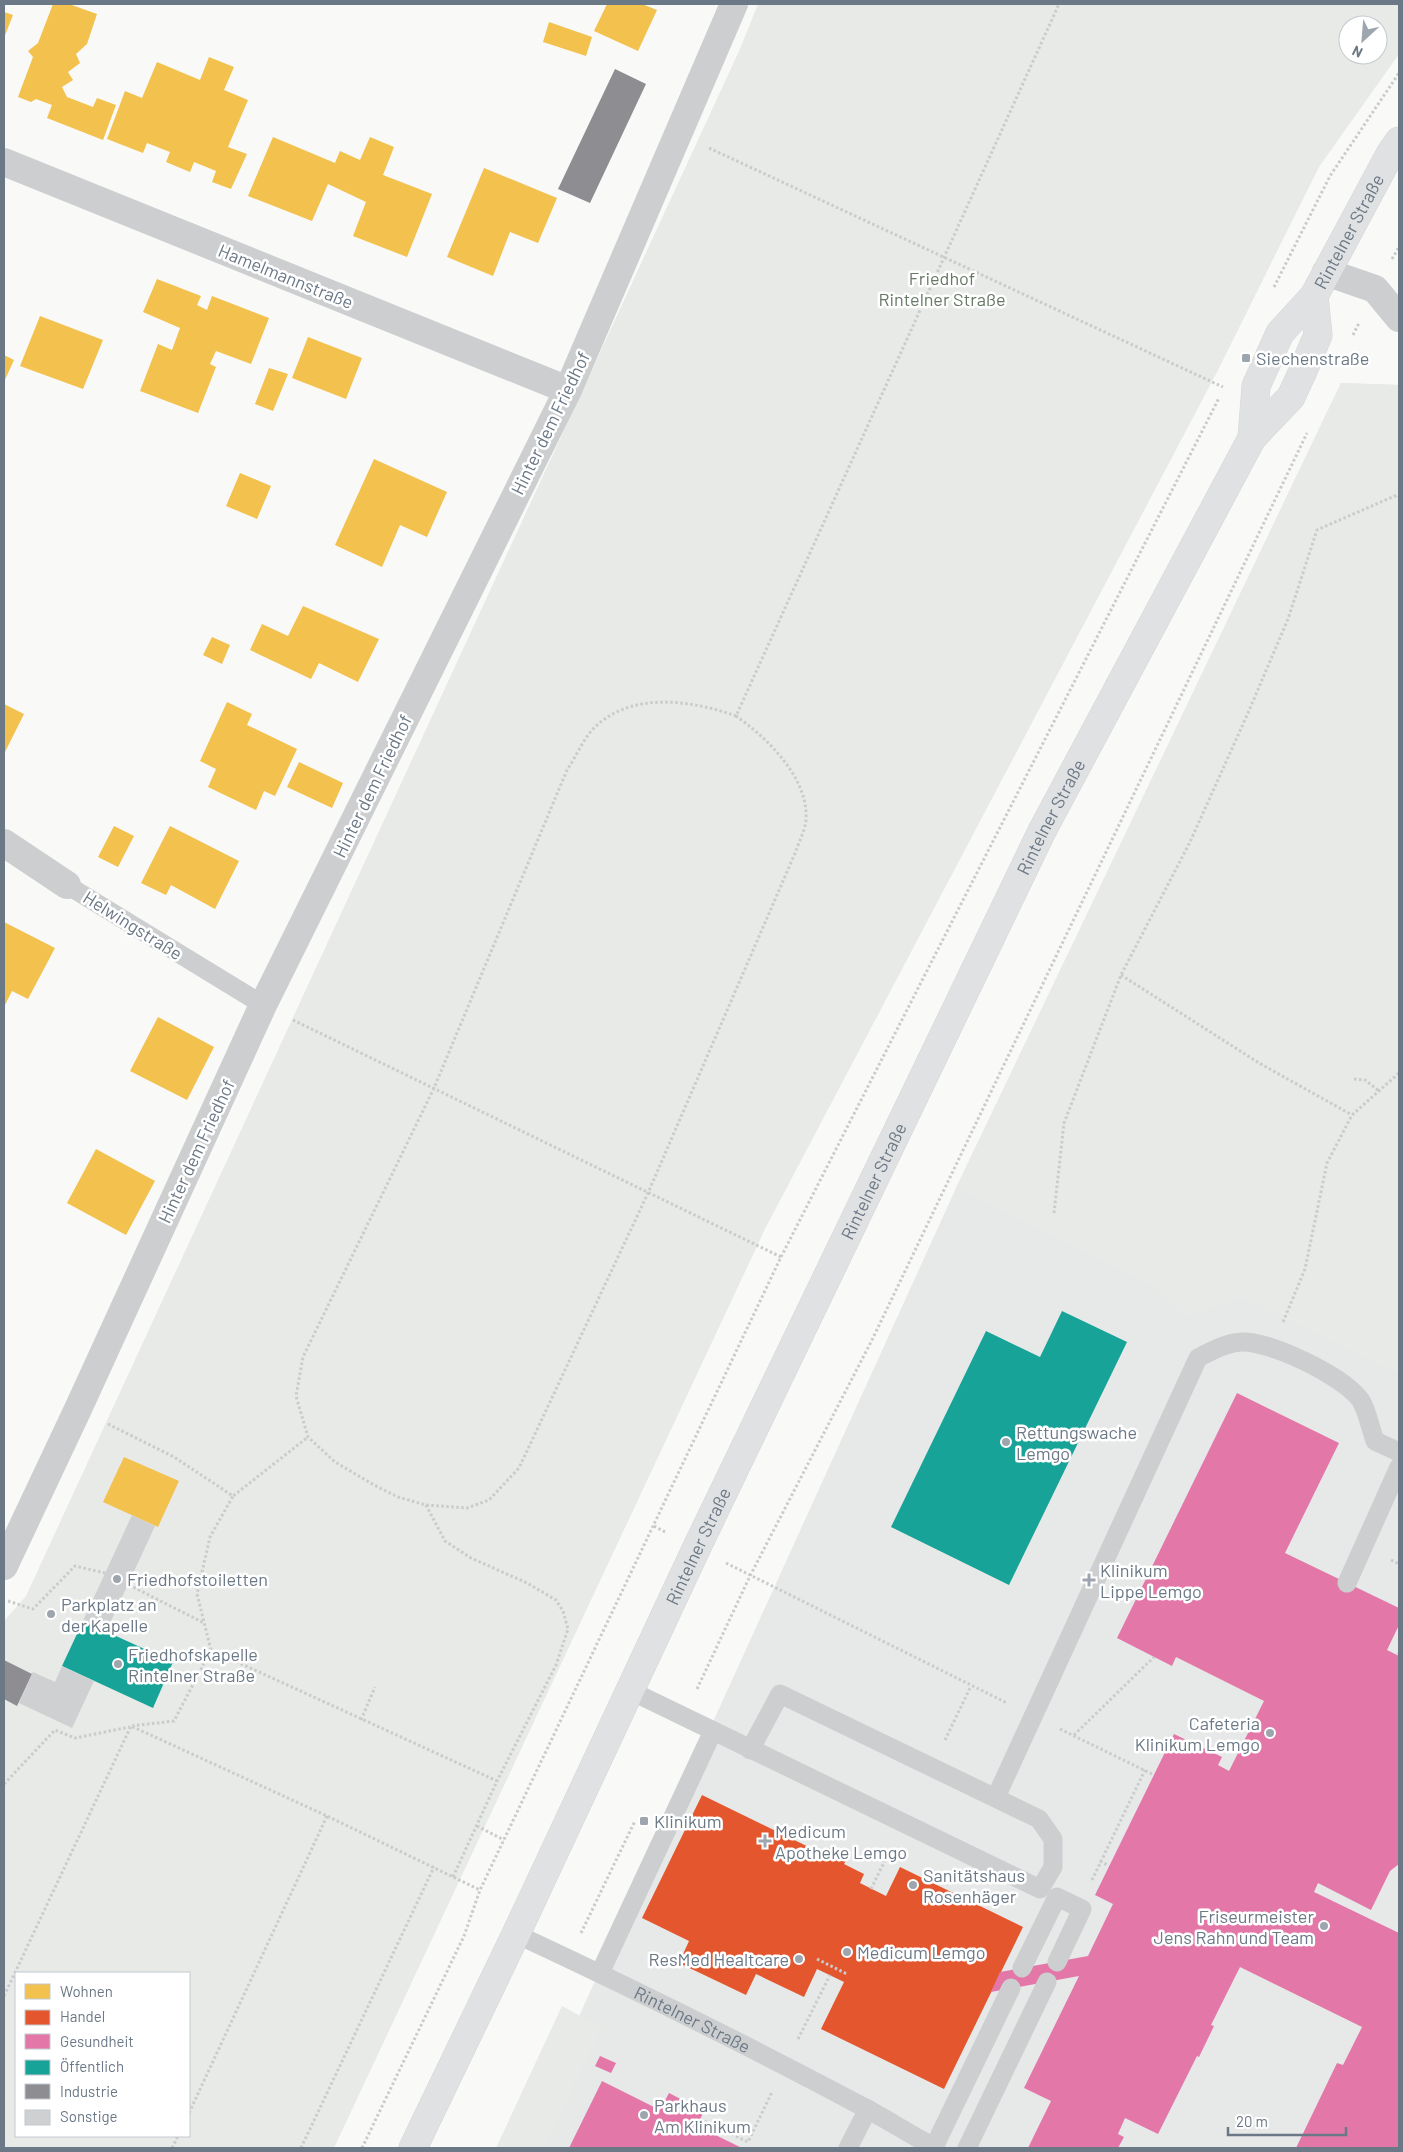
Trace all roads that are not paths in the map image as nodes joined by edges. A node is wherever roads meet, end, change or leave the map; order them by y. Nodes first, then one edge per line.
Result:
1 (734, 4) edge
2 (1399, 141) edge
3 (4, 162) edge
4 (1326, 272) junction
5 (1314, 296) junction
6 (1399, 318) edge
7 (568, 390) junction
8 (1252, 438) junction
9 (4, 844) edge
10 (67, 885) joint
11 (263, 1005) junction
12 (1399, 1452) edge
13 (1399, 1467) edge
14 (4, 1566) edge
15 (1347, 1583) dead end
16 (629, 1690) junction
17 (713, 1731) junction
18 (750, 1750) junction
19 (996, 1798) junction
20 (516, 1934) junction
21 (1057, 1962) dead end
22 (1022, 1968) dead end
23 (600, 1973) junction
24 (1047, 1982) dead end
25 (1011, 1988) dead end
26 (868, 2110) junction
27 (413, 2148) edge
28 (848, 2148) edge
29 (935, 2148) edge
30 (967, 2148) edge

1 - 7 street, Hinter dem Friedhof
2 - 4 main road, Rintelner Straße
3 - 7 street, Hamelmannstraße
4 - 5 main road, Rintelner Straße
4 - 6 street
5 - 8 main road, Rintelner Straße
5 - 8 main road, Rintelner Straße
7 - 11 street, Hinter dem Friedhof
8 - 16 main road, Rintelner Straße
9 - 10 street, Helwingstraße
10 - 11 lane, Helwingstraße
11 - 14 street, Hinter dem Friedhof
12 - 19 lane
13 - 15 lane
16 - 17 lane
16 - 20 main road, Rintelner Straße
17 - 18 lane
17 - 23 lane
18 - 19 lane
18 - 19 lane
20 - 23 lane, Rintelner Straße
20 - 27 main road, Rintelner Straße
21 - 22 lane
23 - 26 lane, Rintelner Straße
24 - 30 lane
25 - 29 lane
26 - 28 lane
26 - 29 lane, Rintelner Straße

